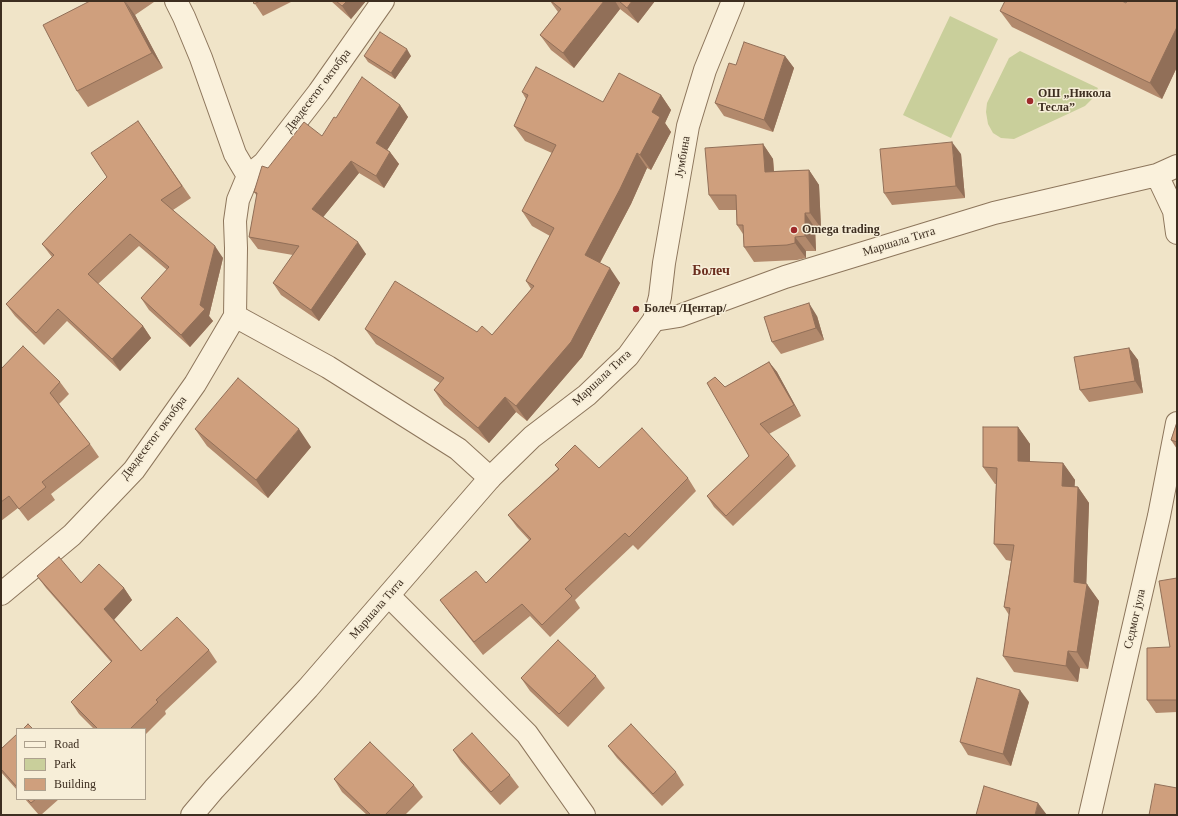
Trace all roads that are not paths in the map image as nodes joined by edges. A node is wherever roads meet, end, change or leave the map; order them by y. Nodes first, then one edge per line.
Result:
1 (176, 1) edge
2 (383, 1) edge
3 (733, 1) edge
4 (1177, 166) edge
5 (1157, 175) junction
6 (248, 176) junction
7 (1177, 233) edge
8 (235, 316) junction
9 (654, 320) junction
10 (1177, 423) edge
11 (490, 478) junction
12 (1, 594) edge
13 (389, 596) junction
14 (192, 815) edge
15 (584, 815) edge
16 (1090, 815) edge

1 - 6 street
2 - 6 street, Двадесетог октобра
3 - 9 street, Јумбина
4 - 5 street, Маршала Тита
5 - 7 street
5 - 9 street, Маршала Тита
6 - 8 street, Двадесетог октобра
8 - 11 street
8 - 12 street, Двадесетог октобра
9 - 11 street, Маршала Тита
10 - 16 street, Седмог јула
11 - 13 street, Маршала Тита
13 - 14 street, Маршала Тита
13 - 15 street

